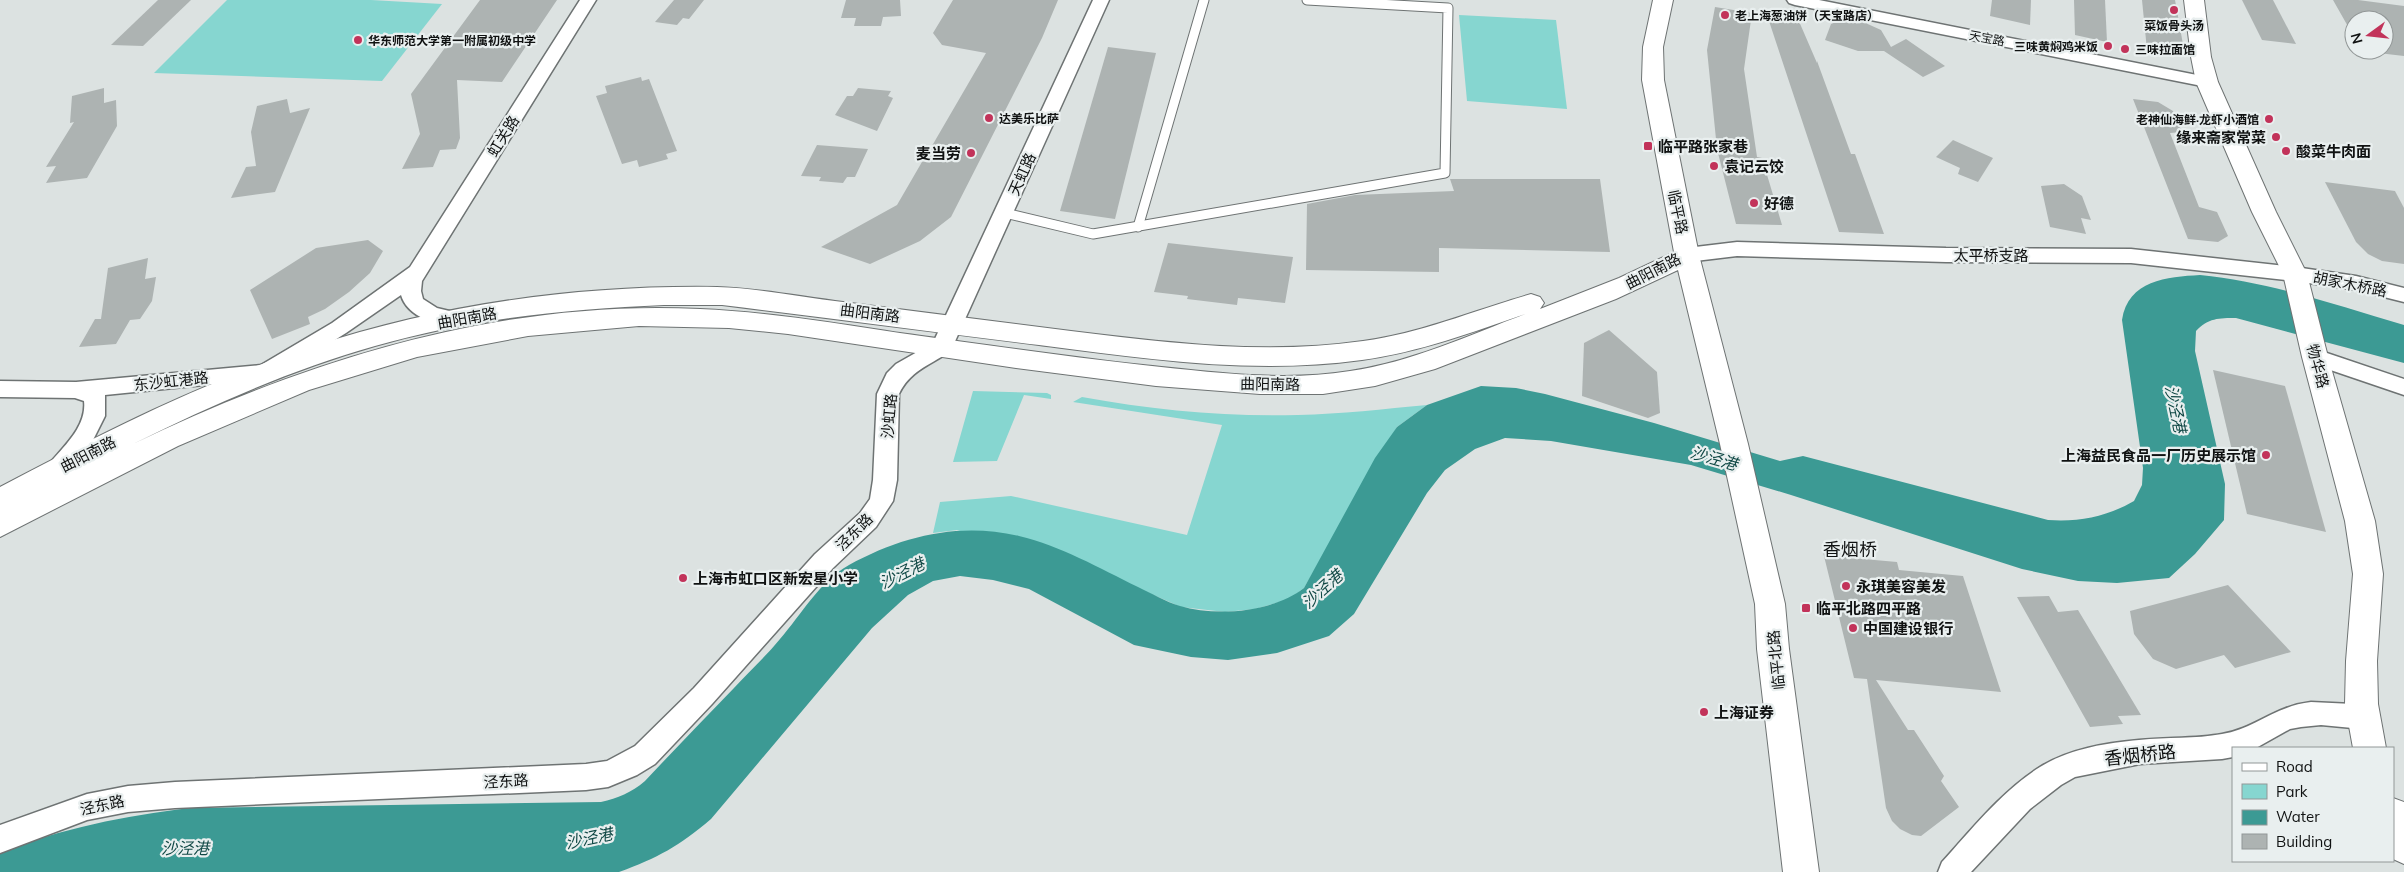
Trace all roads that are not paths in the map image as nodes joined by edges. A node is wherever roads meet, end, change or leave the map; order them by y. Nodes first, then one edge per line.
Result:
1 (588, 0) edge
2 (1101, 0) edge
3 (1204, 0) edge
4 (1307, 0) edge
5 (1663, 0) edge
6 (1796, 0) edge
7 (2194, 0) edge
8 (2207, 82) junction
9 (1005, 213) junction
10 (1138, 227) junction
11 (1687, 255) junction
12 (419, 271) junction
13 (2298, 284) junction
14 (2404, 295) edge
15 (455, 319) junction
16 (946, 336) junction
17 (2313, 348) junction
18 (266, 372) junction
19 (2404, 386) edge
20 (0, 389) edge
21 (76, 390) junction
22 (57, 470) junction
23 (1742, 479) joint
24 (885, 480) joint
25 (0, 500) edge
26 (0, 525) edge
27 (2363, 717) junction
28 (2370, 747) edge
29 (2394, 817) edge
30 (0, 839) edge
31 (2404, 847) edge
32 (1801, 872) edge
33 (1952, 872) edge

1 - 12 street, 虹关路
2 - 9 street, 天虹路
3 - 10 lane
4 - 10 lane
5 - 11 main road, 临平路
6 - 8 street, 天宝路
7 - 8 main road, 物华路
8 - 13 main road, 物华路
9 - 10 lane
9 - 16 street, 天虹路
11 - 13 street, 太平桥支路
11 - 16 main road, 曲阳南路
11 - 23 main road, 临平路
12 - 15 street, 虹关路
12 - 18 street, 虹关路
13 - 14 street, 胡家木桥路
13 - 17 main road, 物华路
15 - 16 main road, 曲阳南路
15 - 18 main road, 曲阳南路
16 - 24 street, 沙虹路
16 - 26 main road, 曲阳南路
17 - 19 street
17 - 27 main road, 物华路
18 - 21 street, 东沙虹港路
18 - 22 main road, 曲阳南路
20 - 21 street, 东沙虹港路
21 - 22 street, 东沙虹港路
22 - 25 main road, 曲阳南路
23 - 32 main road, 临平北路
24 - 30 street, 泾东路
27 - 28 main road, 物华路
27 - 33 street, 香烟桥路
29 - 31 main road

